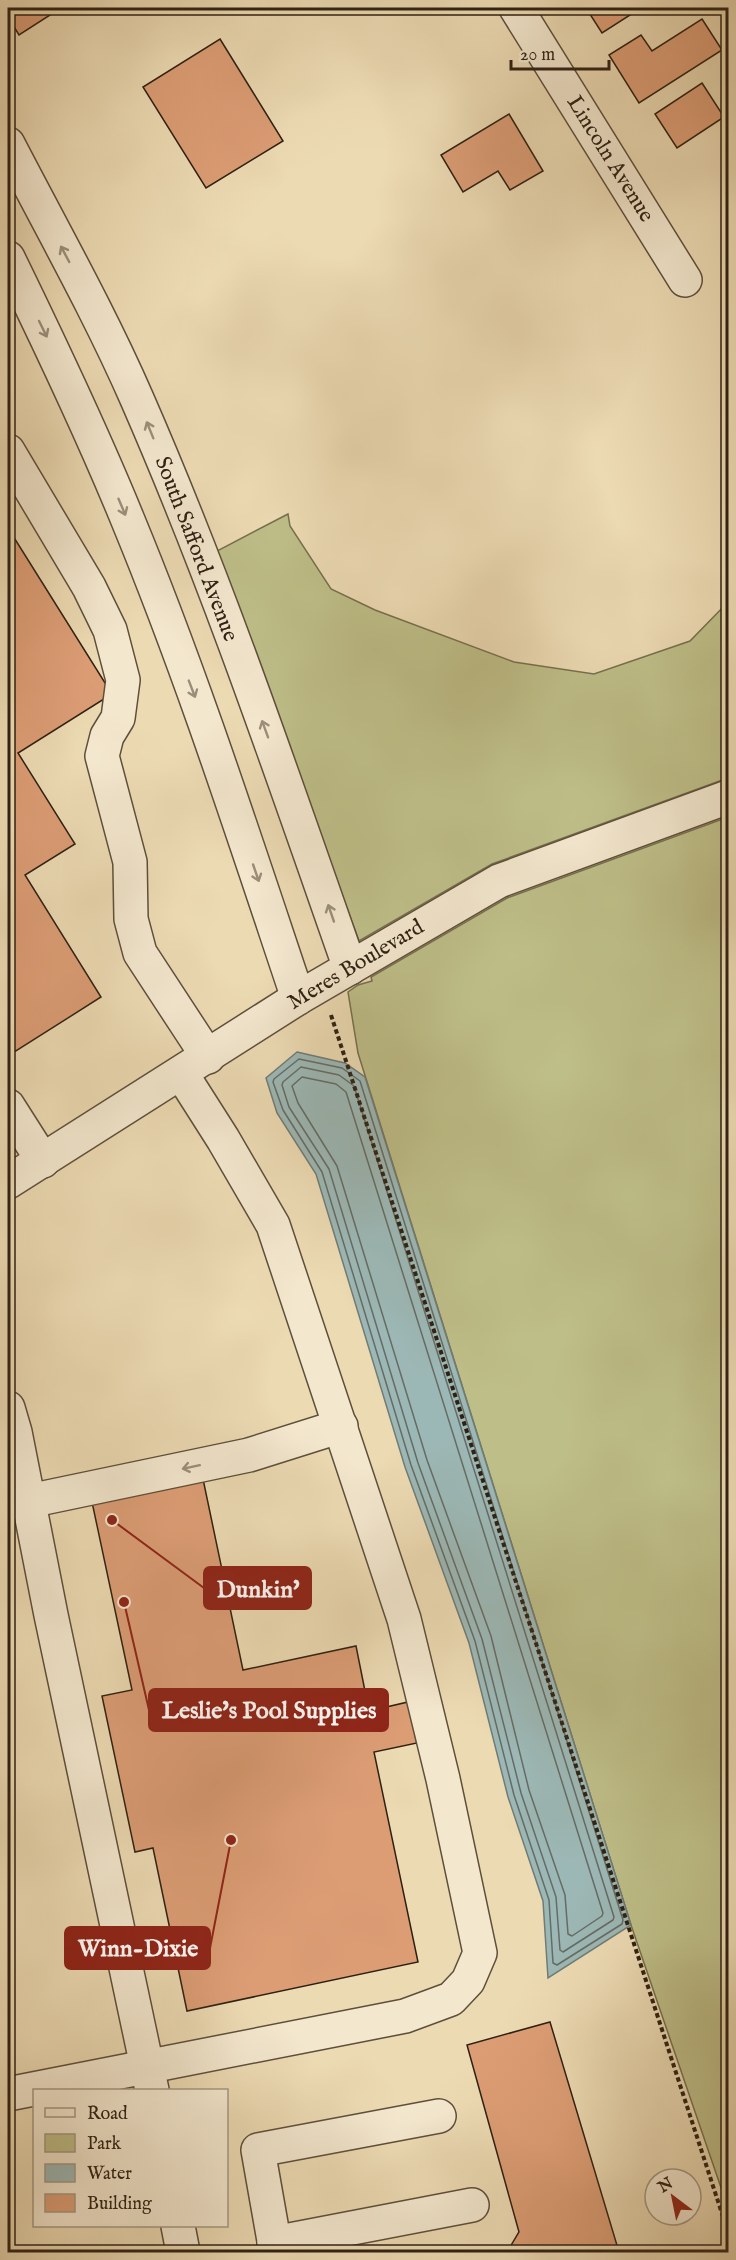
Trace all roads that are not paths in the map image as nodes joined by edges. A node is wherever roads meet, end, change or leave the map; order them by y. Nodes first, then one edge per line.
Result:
1 (516, 8) edge
2 (8, 144) edge
3 (8, 258) edge
4 (685, 280) dead end
5 (8, 451) edge
6 (729, 797) edge
7 (350, 968) junction
8 (309, 992) junction
9 (208, 1057) junction
10 (180, 1073) junction
11 (8, 1106) edge
12 (43, 1161) junction
13 (8, 1182) edge
14 (8, 1408) edge
15 (341, 1426) junction
16 (22, 1508) edge
17 (149, 2078) edge
18 (52, 2089) edge
19 (33, 2091) edge
20 (8, 2094) edge
21 (439, 2116) dead end
22 (472, 2205) dead end
23 (178, 2227) edge
24 (275, 2248) edge
25 (183, 2253) edge

1 - 4 street, Lincoln Avenue
7 -> 2 street, South Safford Avenue
3 -> 8 street
5 - 9 street
6 - 7 street, Meres Boulevard
7 - 8 street, Meres Boulevard
8 - 9 street, Meres Boulevard
9 - 10 street, Meres Boulevard
10 - 12 street, Meres Boulevard
10 - 15 street
11 - 12 street
12 - 13 street, Meres Boulevard
14 - 16 street
15 -> 16 street
15 - 17 street
16 - 17 street
17 - 18 street
19 - 20 street
21 - 24 street
22 - 24 street
23 - 25 street

